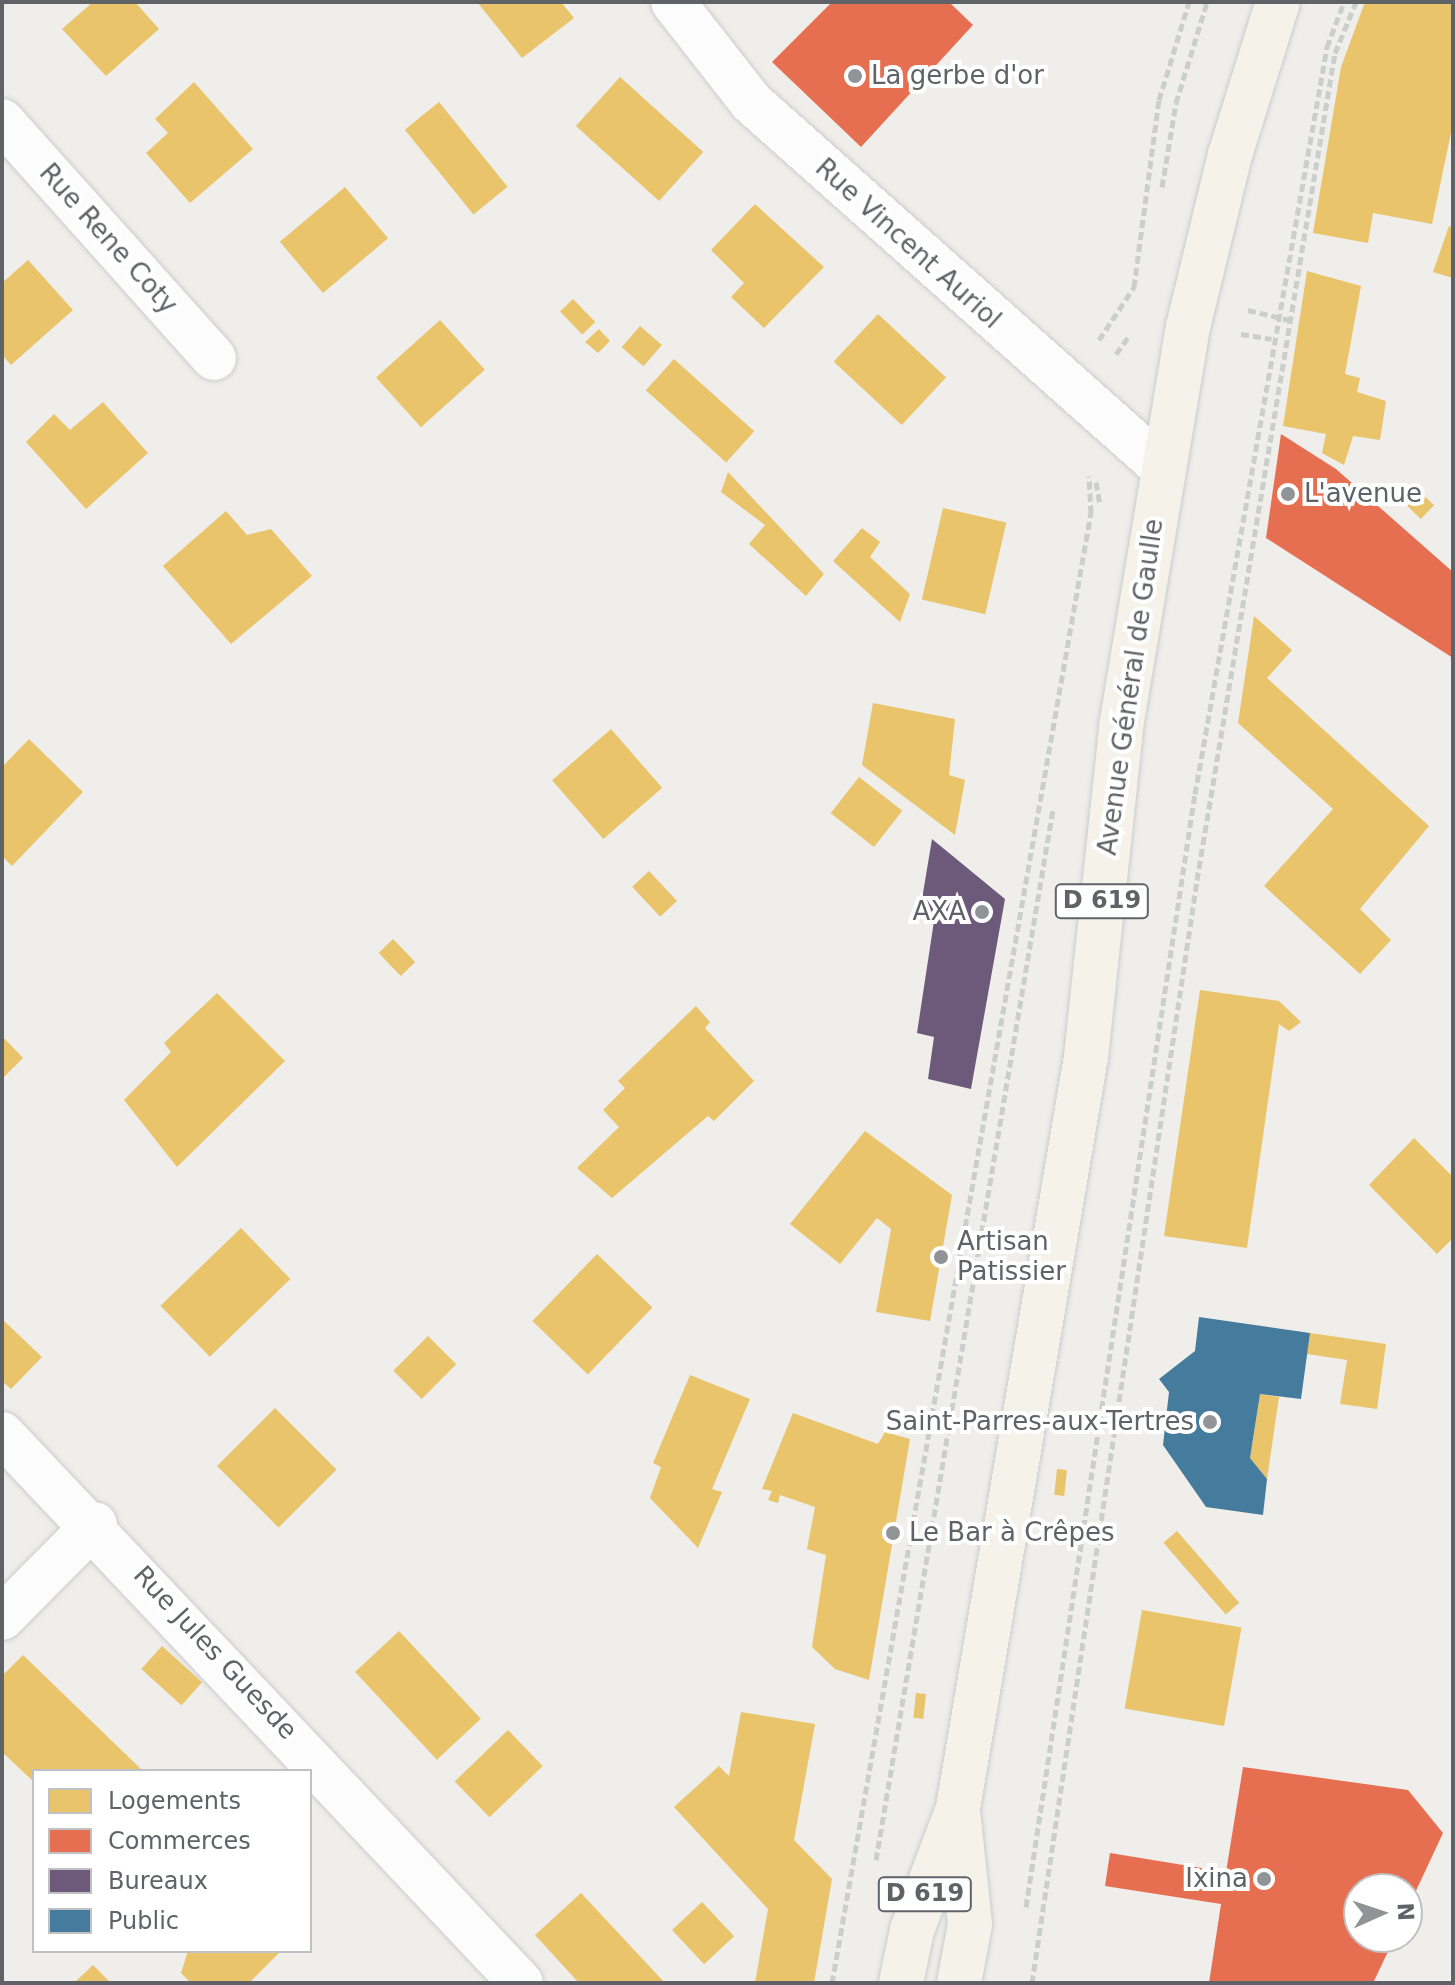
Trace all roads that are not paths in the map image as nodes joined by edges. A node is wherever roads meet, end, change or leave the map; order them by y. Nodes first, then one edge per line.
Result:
1 (673, 2) edge
2 (1278, 2) edge
3 (2, 121) edge
4 (214, 358) dead end
5 (1163, 468) junction
6 (2, 1434) edge
7 (95, 1524) junction
8 (2, 1618) edge
9 (958, 1808) junction
10 (521, 1983) edge
11 (901, 1983) edge
12 (959, 1983) edge

1 - 5 street, Rue Vincent Auriol
2 - 5 main road, Avenue Général de Gaulle / D 619
3 - 4 street, Rue Rene Coty
5 - 9 main road, Avenue Général de Gaulle / D 619
6 - 7 street, Rue Jules Guesde
7 - 8 street
7 - 10 street, Rue Jules Guesde
9 - 11 main road, Avenue Général de Gaulle / D 619
9 - 12 main road, Avenue Général de Gaulle / D 619

